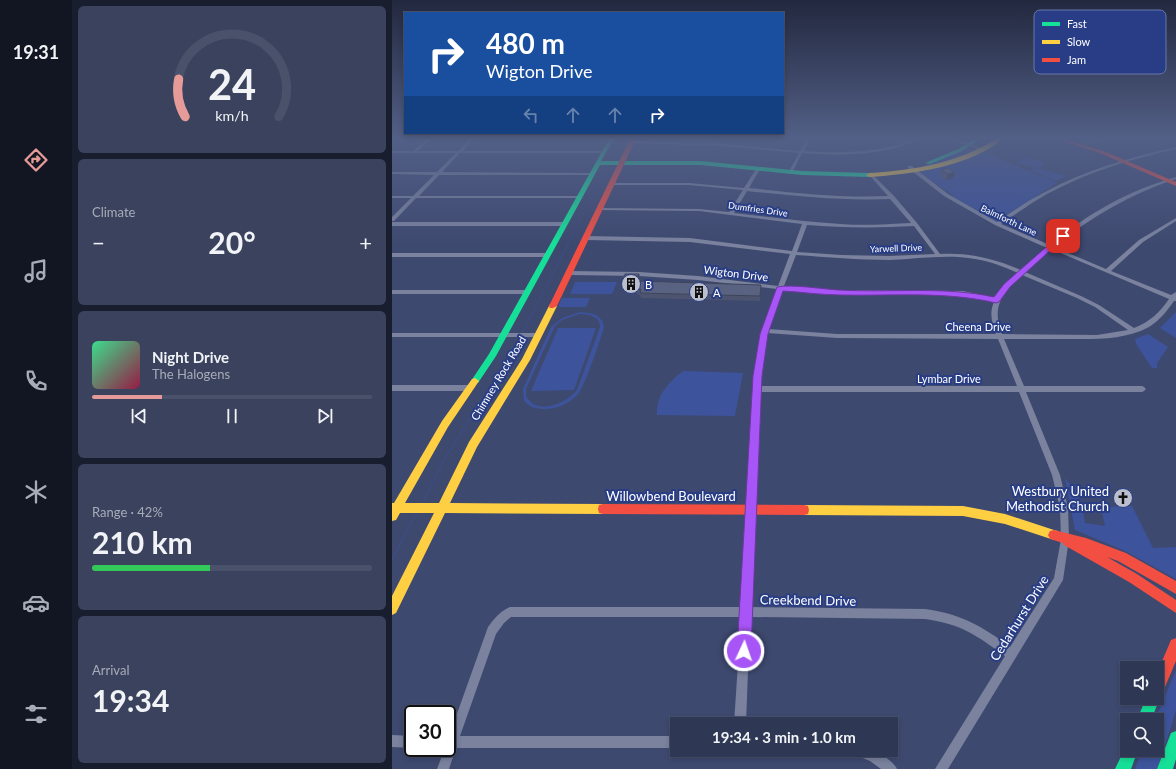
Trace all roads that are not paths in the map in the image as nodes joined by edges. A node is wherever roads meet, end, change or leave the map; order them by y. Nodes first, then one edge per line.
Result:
1 (392, 173) edge
2 (438, 173) junction
3 (615, 173) edge
4 (755, 173) edge
5 (790, 173) edge
6 (886, 173) edge
7 (917, 173) edge
8 (1093, 173) edge
9 (1154, 173) edge
10 (591, 174) joint
11 (872, 175) junction
12 (1173, 181) edge
13 (612, 184) junction
14 (745, 189) junction
15 (392, 197) edge
16 (415, 197) junction
17 (579, 197) junction
18 (892, 197) junction
19 (600, 209) junction
20 (731, 213) junction
21 (1176, 219) edge
22 (392, 220) edge
23 (805, 223) junction
24 (392, 224) edge
25 (564, 224) junction
26 (915, 224) junction
27 (997, 224) junction
28 (586, 238) junction
29 (1049, 247) junction
30 (794, 253) junction
31 (392, 255) edge
32 (547, 255) junction
33 (938, 255) junction
34 (1108, 271) junction
35 (1022, 272) junction
36 (569, 273) junction
37 (780, 288) junction
38 (392, 292) edge
39 (526, 292) junction
40 (1175, 297) edge
41 (996, 300) junction
42 (764, 331) junction
43 (1134, 331) junction
44 (392, 335) edge
45 (508, 335) junction
46 (534, 335) junction
47 (1000, 336) junction
48 (392, 388) edge
49 (470, 388) junction
50 (1022, 388) junction
51 (757, 389) junction
52 (1142, 389) dead end
53 (440, 509) junction
54 (752, 509) junction
55 (394, 511) edge
56 (1065, 539) junction
57 (1176, 588) edge
58 (1176, 607) edge
59 (392, 609) edge
60 (746, 612) junction
61 (1176, 645) edge
62 (1011, 654) junction
63 (1164, 673) edge
64 (740, 717) edge
65 (456, 726) edge
66 (1176, 738) edge
67 (392, 741) edge
68 (404, 742) edge
69 (456, 742) edge
70 (670, 742) edge
71 (446, 757) edge
72 (874, 757) edge
73 (1128, 757) edge
74 (443, 769) edge
75 (891, 769) edge
76 (941, 769) edge
77 (1123, 769) edge
78 (1165, 769) edge

1 - 2 street
2 - 10 street
2 - 16 street
3 - 13 main road, Chimney Rock Road
4 - 14 street
5 - 11 main road
6 - 11 main road
7 - 27 street, Balmforth Lane
8 - 27 street
9 - 12 main road
10 - 17 main road, Chimney Rock Road
11 - 18 street
12 - 29 street
13 - 14 street
13 - 19 main road, Chimney Rock Road
14 - 18 street
14 - 20 street
15 - 16 street
16 - 17 street
16 - 22 street
17 - 25 main road, Chimney Rock Road
18 - 26 street
19 - 20 street, Dumfries Drive
19 - 28 main road, Chimney Rock Road
20 - 23 street, Dumfries Drive
21 - 34 street
23 - 26 street, Dumfries Drive
23 - 30 street
24 - 25 street
25 - 32 main road, Chimney Rock Road
26 - 33 street
27 - 29 street, Balmforth Lane
28 - 30 street, Yarwell Drive
28 - 36 main road, Chimney Rock Road
29 - 34 street, Balmforth Lane
29 - 35 street
30 - 33 street, Yarwell Drive
30 - 37 street
31 - 32 street
32 - 39 main road, Chimney Rock Road
33 - 35 street, Yarwell Drive
34 - 40 street, Balmforth Lane
35 - 41 street
35 - 43 street, Yarwell Drive
36 - 37 street, Wigton Drive
36 - 46 main road, Chimney Rock Road
37 - 41 street, Wigton Drive
37 - 42 street
38 - 39 street
39 - 45 main road, Chimney Rock Road
40 - 43 street, Cheena Drive
41 - 47 street, Cedarhurst Drive
42 - 47 street, Cheena Drive
42 - 51 street
43 - 47 street, Cheena Drive
44 - 45 street
45 - 46 street
45 - 49 main road, Chimney Rock Road
46 - 53 main road, Chimney Rock Road
47 - 50 street, Cedarhurst Drive
48 - 49 street
49 - 55 main road, Chimney Rock Road
50 - 51 street, Lymbar Drive
50 - 52 street, Lymbar Drive
50 - 56 street, Cedarhurst Drive
51 - 54 street
53 - 54 main road, Willowbend Boulevard
53 - 55 main road, Willowbend Boulevard
53 - 59 main road, Chimney Rock Road
54 - 56 main road, Willowbend Boulevard
54 - 60 street
56 - 57 main road, Willowbend Boulevard
56 - 58 main road, Willowbend Boulevard
56 - 62 street, Cedarhurst Drive
60 - 62 street, Creekbend Drive
60 - 64 street
60 - 65 street, Creekbend Drive
61 - 63 main road
62 - 76 street, Cedarhurst Drive
66 - 78 main road
67 - 68 street
69 - 70 street
71 - 74 street
72 - 75 street
73 - 77 main road

